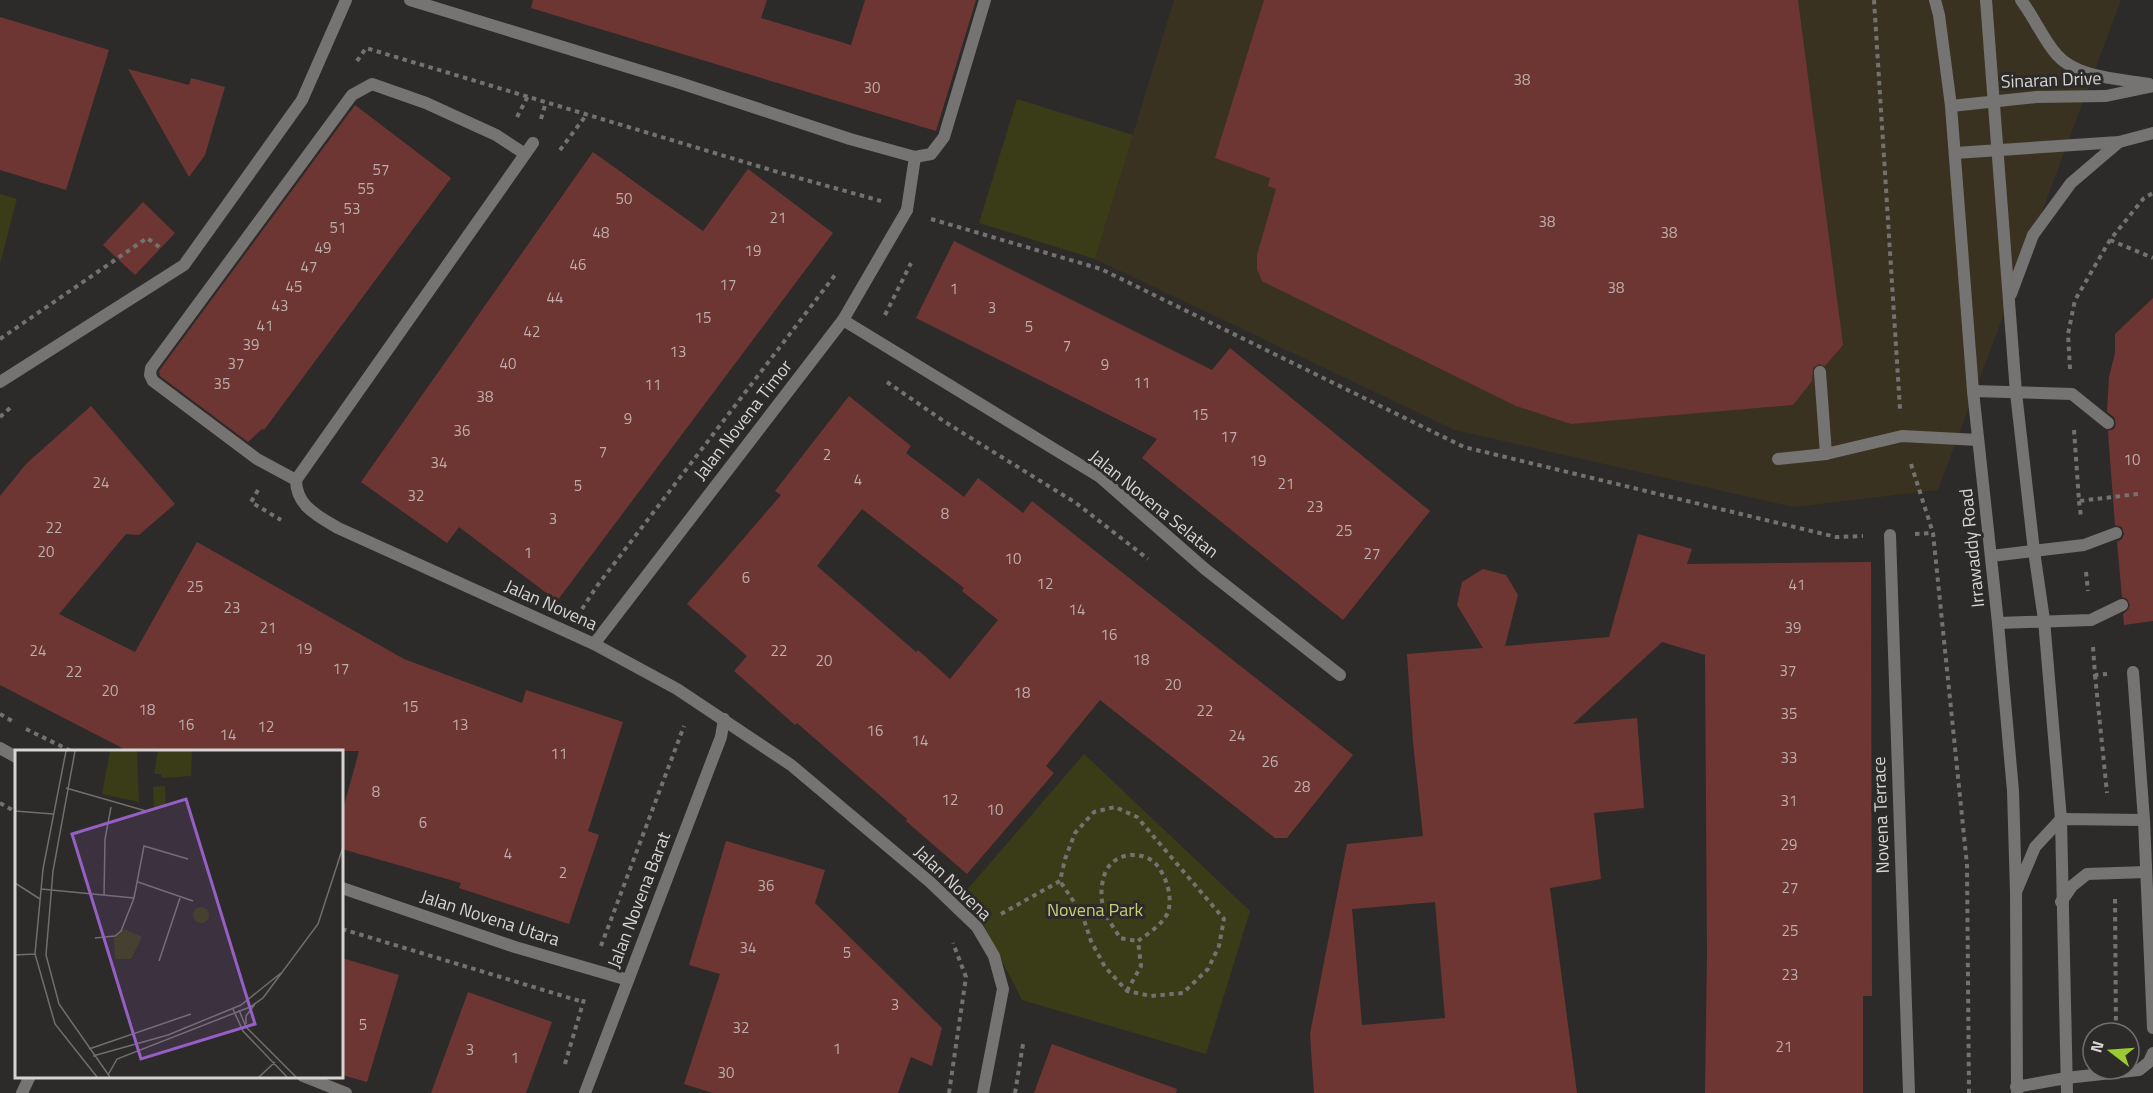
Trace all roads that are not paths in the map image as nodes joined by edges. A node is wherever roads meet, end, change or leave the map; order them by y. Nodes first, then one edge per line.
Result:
1 (346, 0) edge
2 (410, 0) edge
3 (986, 0) edge
4 (1935, 0) edge
5 (1986, 0) edge
6 (2021, 0) edge
7 (2153, 86) edge
8 (1994, 100) junction
9 (1951, 106) junction
10 (2153, 134) edge
11 (533, 142) dead end
12 (2119, 142) junction
13 (1998, 150) junction
14 (1955, 153) junction
15 (525, 154) junction
16 (915, 157) junction
17 (2009, 298) junction
18 (843, 320) junction
19 (1820, 372) dead end
20 (0, 382) edge
21 (1972, 391) junction
22 (2016, 393) junction
23 (2108, 423) dead end
24 (1978, 440) junction
25 (1826, 454) junction
26 (1778, 459) dead end
27 (296, 480) junction
28 (2116, 533) dead end
29 (1890, 535) road end
30 (2034, 551) junction
31 (1991, 556) junction
32 (2122, 605) dead end
33 (2044, 620) junction
34 (1998, 623) junction
35 (594, 644) junction
36 (2133, 672) dead end
37 (1340, 675) dead end
38 (724, 719) junction
39 (0, 748) edge
40 (15, 756) edge
41 (2061, 819) junction
42 (2144, 820) junction
43 (2146, 872) junction
44 (344, 889) edge
45 (2016, 892) junction
46 (2061, 902) junction
47 (628, 980) junction
48 (2153, 1028) edge
49 (2153, 1053) edge
50 (30, 1078) edge
51 (306, 1078) edge
52 (2066, 1078) junction
53 (2016, 1090) edge
54 (22, 1093) edge
55 (346, 1093) edge
56 (585, 1093) edge
57 (983, 1093) edge
58 (1909, 1093) edge
59 (2067, 1093) edge

1 - 20 street
2 - 16 street
3 - 16 street
4 - 9 street, Irrawaddy Road
5 - 8 street
6 - 7 street
7 - 8 street, Sinaran Drive
8 - 9 street, Sinaran Drive
8 - 13 street
9 - 14 street, Irrawaddy Road
10 - 12 street
11 - 15 street
12 - 13 street
12 - 17 street
13 - 14 street
13 - 17 street
14 - 21 street, Irrawaddy Road
15 - 27 street
15 - 27 street
16 - 18 street, Jalan Novena Timor
17 - 22 street
18 - 35 street, Jalan Novena Timor
18 - 37 street, Jalan Novena Selatan
19 - 25 street
21 - 22 street
21 - 24 street, Irrawaddy Road
22 - 23 street
22 - 30 street
24 - 25 street
24 - 31 street, Irrawaddy Road
25 - 26 street
27 - 35 street, Jalan Novena
28 - 30 street
29 - 58 street, Novena Terrace
30 - 31 street
30 - 33 street
31 - 34 street, Irrawaddy Road
32 - 33 street
33 - 34 street
33 - 41 street
34 - 45 street, Irrawaddy Road
35 - 38 street, Jalan Novena
36 - 42 street
38 - 47 street, Jalan Novena Barat
38 - 57 street, Jalan Novena
39 - 40 street
41 - 42 street
41 - 45 street
41 - 46 street
42 - 43 street
43 - 46 street
43 - 48 street
44 - 47 street, Jalan Novena Utara
45 - 53 street, Irrawaddy Road
46 - 52 street
47 - 56 street, Jalan Novena Barat
49 - 52 street
50 - 54 street
51 - 55 street
52 - 53 street
52 - 59 street

